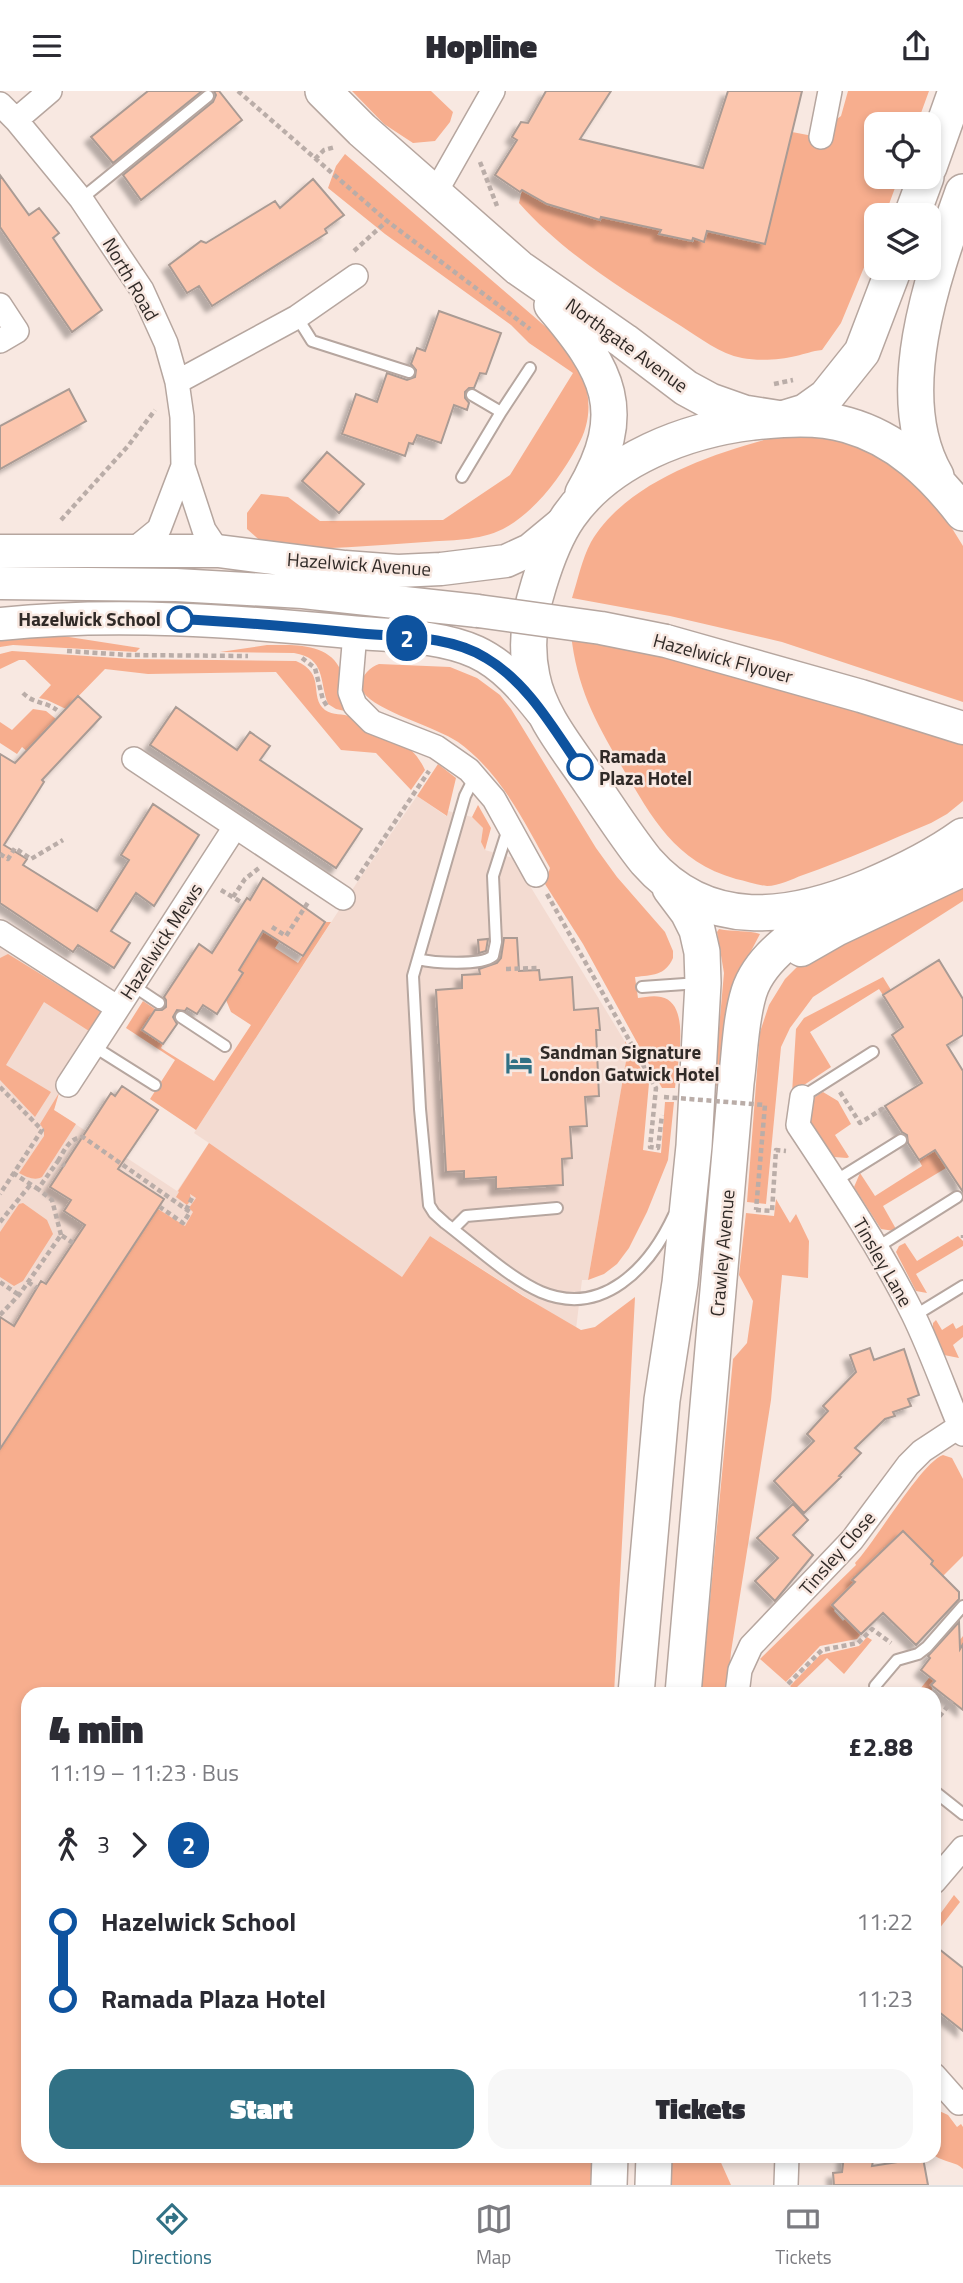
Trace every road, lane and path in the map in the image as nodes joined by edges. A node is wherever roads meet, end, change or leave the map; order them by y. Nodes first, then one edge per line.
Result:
1 (50, 91) edge
2 (238, 91) edge
3 (323, 91) edge
4 (494, 91) edge
5 (831, 91) edge
6 (956, 91) edge
7 (208, 96) dead end
8 (8, 112) edge
9 (941, 133) edge
10 (821, 137) dead end
11 (478, 158) dead end
12 (963, 192) edge
13 (434, 195) junction
14 (81, 199) junction
15 (500, 215) dead end
16 (519, 268) junction
17 (356, 277) joint
18 (889, 280) edge
19 (0, 305) edge
20 (297, 317) junction
21 (0, 341) edge
22 (530, 368) dead end
23 (409, 372) dead end
24 (177, 381) junction
25 (838, 384) junction
26 (768, 385) dead end
27 (472, 395) dead end
28 (501, 412) junction
29 (782, 419) junction
30 (183, 466) junction
31 (462, 477) dead end
32 (954, 502) edge
33 (570, 515) junction
34 (50, 520) dead end
35 (0, 551) edge
36 (132, 551) junction
37 (218, 551) junction
38 (0, 583) edge
39 (478, 611) joint
40 (0, 624) edge
41 (355, 633) junction
42 (59, 651) dead end
43 (258, 656) dead end
44 (297, 657) dead end
45 (23, 693) dead end
46 (57, 710) dead end
47 (367, 718) junction
48 (553, 727) junction
49 (962, 728) edge
50 (443, 750) junction
51 (134, 759) dead end
52 (475, 776) junction
53 (508, 822) junction
54 (235, 827) junction
55 (963, 836) edge
56 (63, 840) dead end
57 (271, 850) junction
58 (0, 854) edge
59 (953, 856) edge
60 (536, 875) joint
61 (662, 878) junction
62 (885, 880) junction
63 (321, 883) junction
64 (233, 897) dead end
65 (343, 898) joint
66 (272, 927) dead end
67 (1, 935) edge
68 (418, 958) junction
69 (540, 968) dead end
70 (500, 972) dead end
71 (703, 982) junction
72 (132, 985) junction
73 (642, 987) dead end
74 (159, 1003) dead end
75 (118, 1008) junction
76 (181, 1017) dead end
77 (93, 1046) junction
78 (225, 1047) dead end
79 (873, 1052) dead end
80 (832, 1078) junction
81 (736, 1083) junction
82 (68, 1085) dead end
83 (155, 1085) dead end
84 (0, 1087) edge
85 (802, 1097) joint
86 (899, 1136) joint
87 (694, 1146) junction
88 (776, 1150) dead end
89 (58, 1161) junction
90 (65, 1166) dead end
91 (13, 1173) junction
92 (835, 1181) junction
93 (31, 1184) junction
94 (38, 1189) junction
95 (0, 1194) edge
96 (957, 1197) dead end
97 (192, 1198) dead end
98 (160, 1207) dead end
99 (557, 1208) dead end
100 (186, 1210) junction
101 (0, 1222) edge
102 (449, 1226) junction
103 (61, 1235) junction
104 (74, 1243) dead end
105 (876, 1248) junction
106 (0, 1282) edge
107 (28, 1282) junction
108 (963, 1286) edge
109 (37, 1288) dead end
110 (19, 1295) junction
111 (0, 1315) edge
112 (914, 1316) junction
113 (961, 1430) edge
114 (963, 1606) edge
115 (914, 1655) junction
116 (788, 1684) dead end
117 (876, 1686) dead end
118 (637, 1687) edge
119 (685, 1687) edge
120 (738, 1687) edge
121 (951, 1701) dead end
122 (941, 1714) edge
123 (941, 1797) edge
124 (963, 1814) edge
125 (963, 1848) edge
126 (941, 1874) edge
127 (941, 2083) edge
128 (959, 2103) dead end
129 (610, 2163) edge
130 (654, 2163) edge
131 (787, 2163) edge
132 (609, 2185) edge
133 (653, 2185) edge
134 (786, 2185) edge

1 - 8 street, North Road
2 - 17 path
3 - 13 main road, Northgate Avenue
4 - 13 street
5 - 10 street
6 - 9 main road
7 - 14 lane
8 - 14 street, North Road
11 - 15 path
12 - 32 main road
13 - 16 main road, Northgate Avenue
14 - 24 street, North Road
16 - 29 main road, Northgate Avenue
16 - 33 main road, Northgate Avenue
17 - 20 street
18 - 25 main road
19 - 21 street
20 - 23 lane
20 - 24 street
22 - 28 lane
24 - 30 street, North Road
24 - 34 path
25 - 26 path
25 - 29 main road
27 - 28 lane
28 - 31 lane
29 - 32 main road, Hazelwick Avenue
29 - 33 main road, Hazelwick Avenue
30 - 36 street, North Road
30 - 37 street, North Road
33 - 37 street, Hazelwick Avenue
33 - 48 main road, Hazelwick Avenue
35 - 36 street, Hazelwick Avenue
36 - 37 street, Hazelwick Avenue
38 - 39 street, Hazelwick Avenue
39 - 49 street, Hazelwick Flyover, bridge
40 - 41 street, Hazelwick Avenue
41 - 47 street
41 - 48 street, Hazelwick Avenue
42 - 43 path
44 - 47 path
45 - 46 path
47 - 50 street
48 - 61 main road, Hazelwick Avenue
50 - 52 street
50 - 65 path
51 - 54 street
52 - 53 street
52 - 68 lane
53 - 60 street
53 - 68 lane
54 - 57 street
54 - 72 street, Hazelwick Mews
55 - 59 main road, Hazelwick Avenue
56 - 58 path
57 - 63 street
57 - 64 path
59 - 62 main road, Hazelwick Avenue
59 - 81 street
60 - 88 path, bridge
61 - 62 main road, Hazelwick Avenue
61 - 71 main road, Crawley Avenue
62 - 81 main road, Crawley Avenue
63 - 65 street
63 - 66 path
67 - 75 street, Hazelwick Mews
68 - 102 lane
69 - 70 path
71 - 73 lane
71 - 87 main road, Crawley Avenue
72 - 74 lane
72 - 75 street, Hazelwick Mews
75 - 77 street
76 - 78 lane
77 - 82 street
77 - 83 lane
79 - 80 lane
80 - 85 lane
80 - 86 path
81 - 119 main road, Crawley Avenue
84 - 91 path
85 - 92 street, Tinsley Lane
86 - 92 lane
87 - 102 lane
87 - 118 main road, Crawley Avenue
89 - 90 path
89 - 94 path
89 - 100 path
91 - 93 path
91 - 95 path
92 - 105 street, Tinsley Lane
93 - 94 path
93 - 101 path
94 - 103 path
96 - 105 lane
97 - 100 path
98 - 100 path
99 - 102 lane
103 - 104 path
103 - 107 path
105 - 112 street, Tinsley Lane
106 - 110 path
107 - 109 path
107 - 110 path
108 - 112 lane
110 - 111 path
112 - 113 street, Tinsley Lane
113 - 120 street, Tinsley Close
114 - 115 lane
115 - 116 path
115 - 117 lane
121 - 122 path
123 - 124 lane
125 - 126 street
127 - 128 street
129 - 132 main road
130 - 133 main road
131 - 134 street

